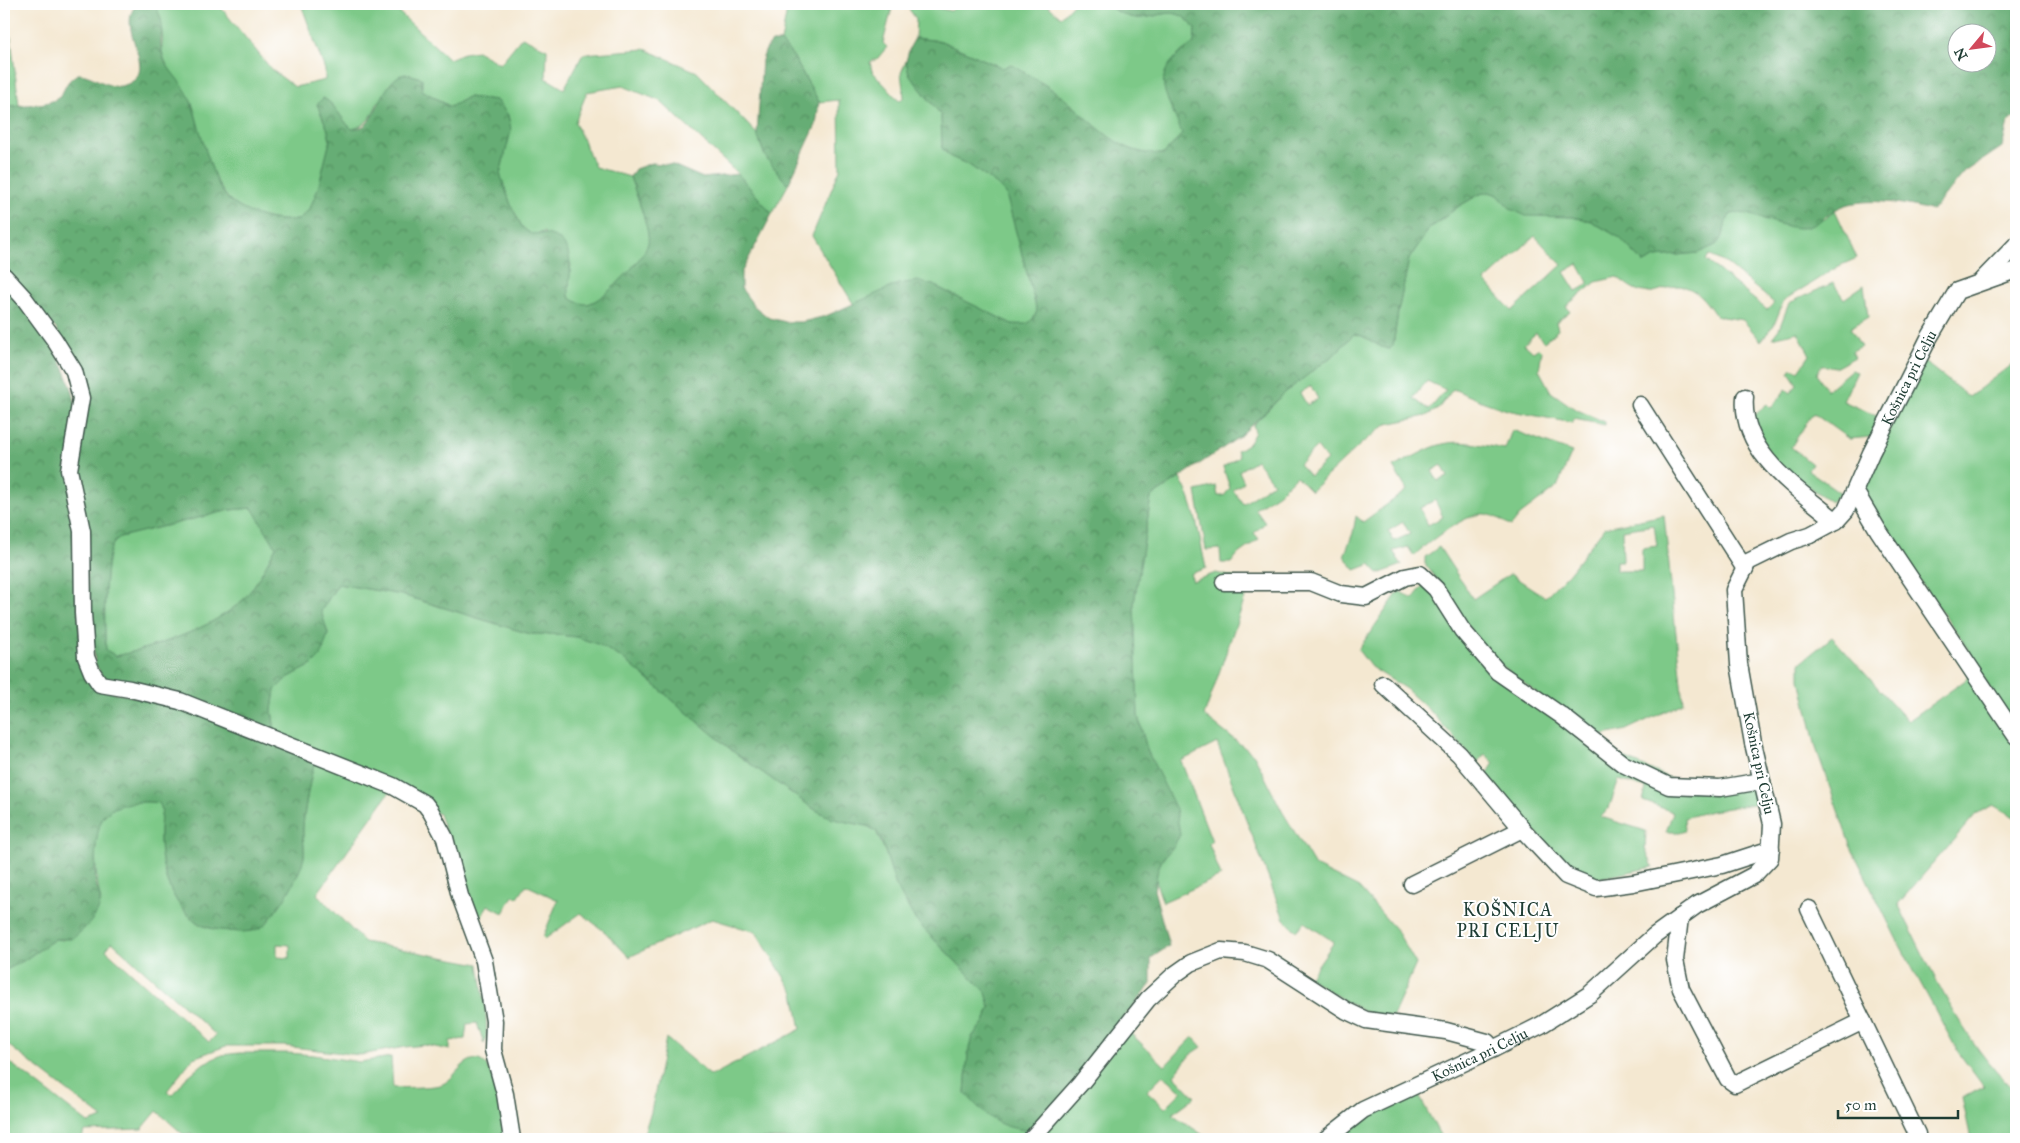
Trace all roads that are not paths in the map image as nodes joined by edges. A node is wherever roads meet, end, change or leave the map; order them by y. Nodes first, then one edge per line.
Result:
1 (2016, 244) edge
2 (2016, 270) edge
3 (4, 276) edge
4 (1981, 282) junction
5 (1745, 397) dead end
6 (1640, 405) dead end
7 (1855, 491) junction
8 (1836, 521) junction
9 (1745, 569) junction
10 (1224, 582) dead end
11 (1383, 684) dead end
12 (2016, 736) edge
13 (1762, 781) junction
14 (1522, 830) junction
15 (1771, 849) junction
16 (1412, 884) dead end
17 (1809, 909) dead end
18 (1680, 917) junction
19 (1863, 1021) junction
20 (1493, 1050) junction
21 (1917, 1134) dead end
22 (512, 1139) edge
23 (1031, 1139) edge
24 (1326, 1139) edge

1 - 4 street
2 - 4 street, Košnica pri Celju
3 - 22 street
4 - 7 street, Košnica pri Celju
5 - 8 street
6 - 9 street
7 - 8 street, Košnica pri Celju
7 - 12 street
8 - 9 street, Košnica pri Celju
9 - 13 street, Košnica pri Celju
10 - 13 street
11 - 14 street
13 - 15 street, Košnica pri Celju
14 - 15 street
14 - 16 street
15 - 18 street, Košnica pri Celju
17 - 19 street
18 - 19 street
18 - 20 street, Košnica pri Celju
19 - 21 street
20 - 23 street
20 - 24 street, Košnica pri Celju

